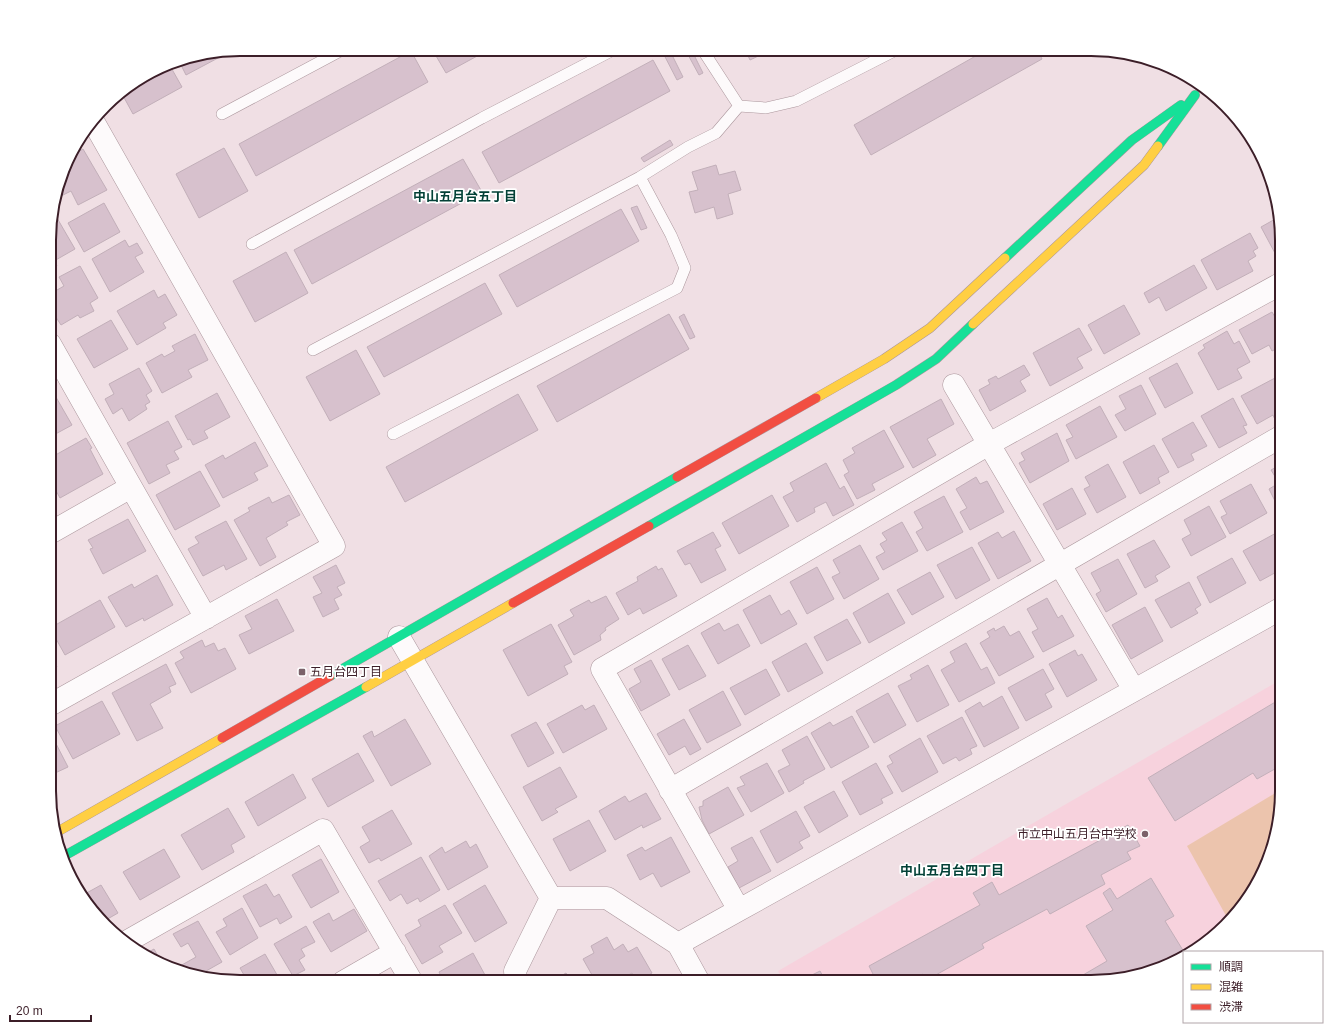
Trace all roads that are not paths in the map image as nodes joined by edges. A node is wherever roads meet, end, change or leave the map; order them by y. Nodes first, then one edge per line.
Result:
1 (331, 56) edge
2 (602, 56) edge
3 (706, 56) edge
4 (884, 56) edge
5 (1199, 92) edge
6 (1195, 95) junction
7 (738, 106) junction
8 (222, 114) dead end
9 (96, 125) edge
10 (640, 177) junction
11 (252, 244) dead end
12 (1275, 287) edge
13 (313, 350) dead end
14 (56, 368) edge
15 (954, 385) dead end
16 (393, 434) dead end
17 (1275, 440) edge
18 (989, 444) junction
19 (130, 487) junction
20 (56, 530) edge
21 (1059, 563) junction
22 (1275, 612) edge
23 (206, 618) junction
24 (399, 637) junction
25 (412, 659) junction
26 (1134, 690) junction
27 (56, 702) edge
28 (670, 790) junction
29 (61, 830) edge
30 (67, 854) edge
31 (551, 898) junction
32 (739, 910) junction
33 (131, 939) edge
34 (678, 944) junction
35 (395, 952) junction
36 (355, 975) edge
37 (408, 975) edge
38 (515, 975) edge
39 (695, 975) edge

1 - 8 lane
2 - 11 lane
3 - 7 lane
4 - 7 lane
5 - 6 street
6 - 24 street
6 - 25 street
7 - 10 lane
9 - 23 street
10 - 13 lane
10 - 16 lane
12 - 18 street
14 - 19 street
15 - 18 street
17 - 21 street
18 - 21 street
18 - 28 street
19 - 20 street
19 - 23 street
21 - 26 street
21 - 28 street
22 - 26 street
23 - 27 street
24 - 25 street
24 - 29 street
25 - 30 street
25 - 31 street
26 - 32 street
28 - 32 street
31 - 34 street
31 - 38 street
32 - 34 street
33 - 35 street
34 - 39 street
35 - 36 street
35 - 37 street

